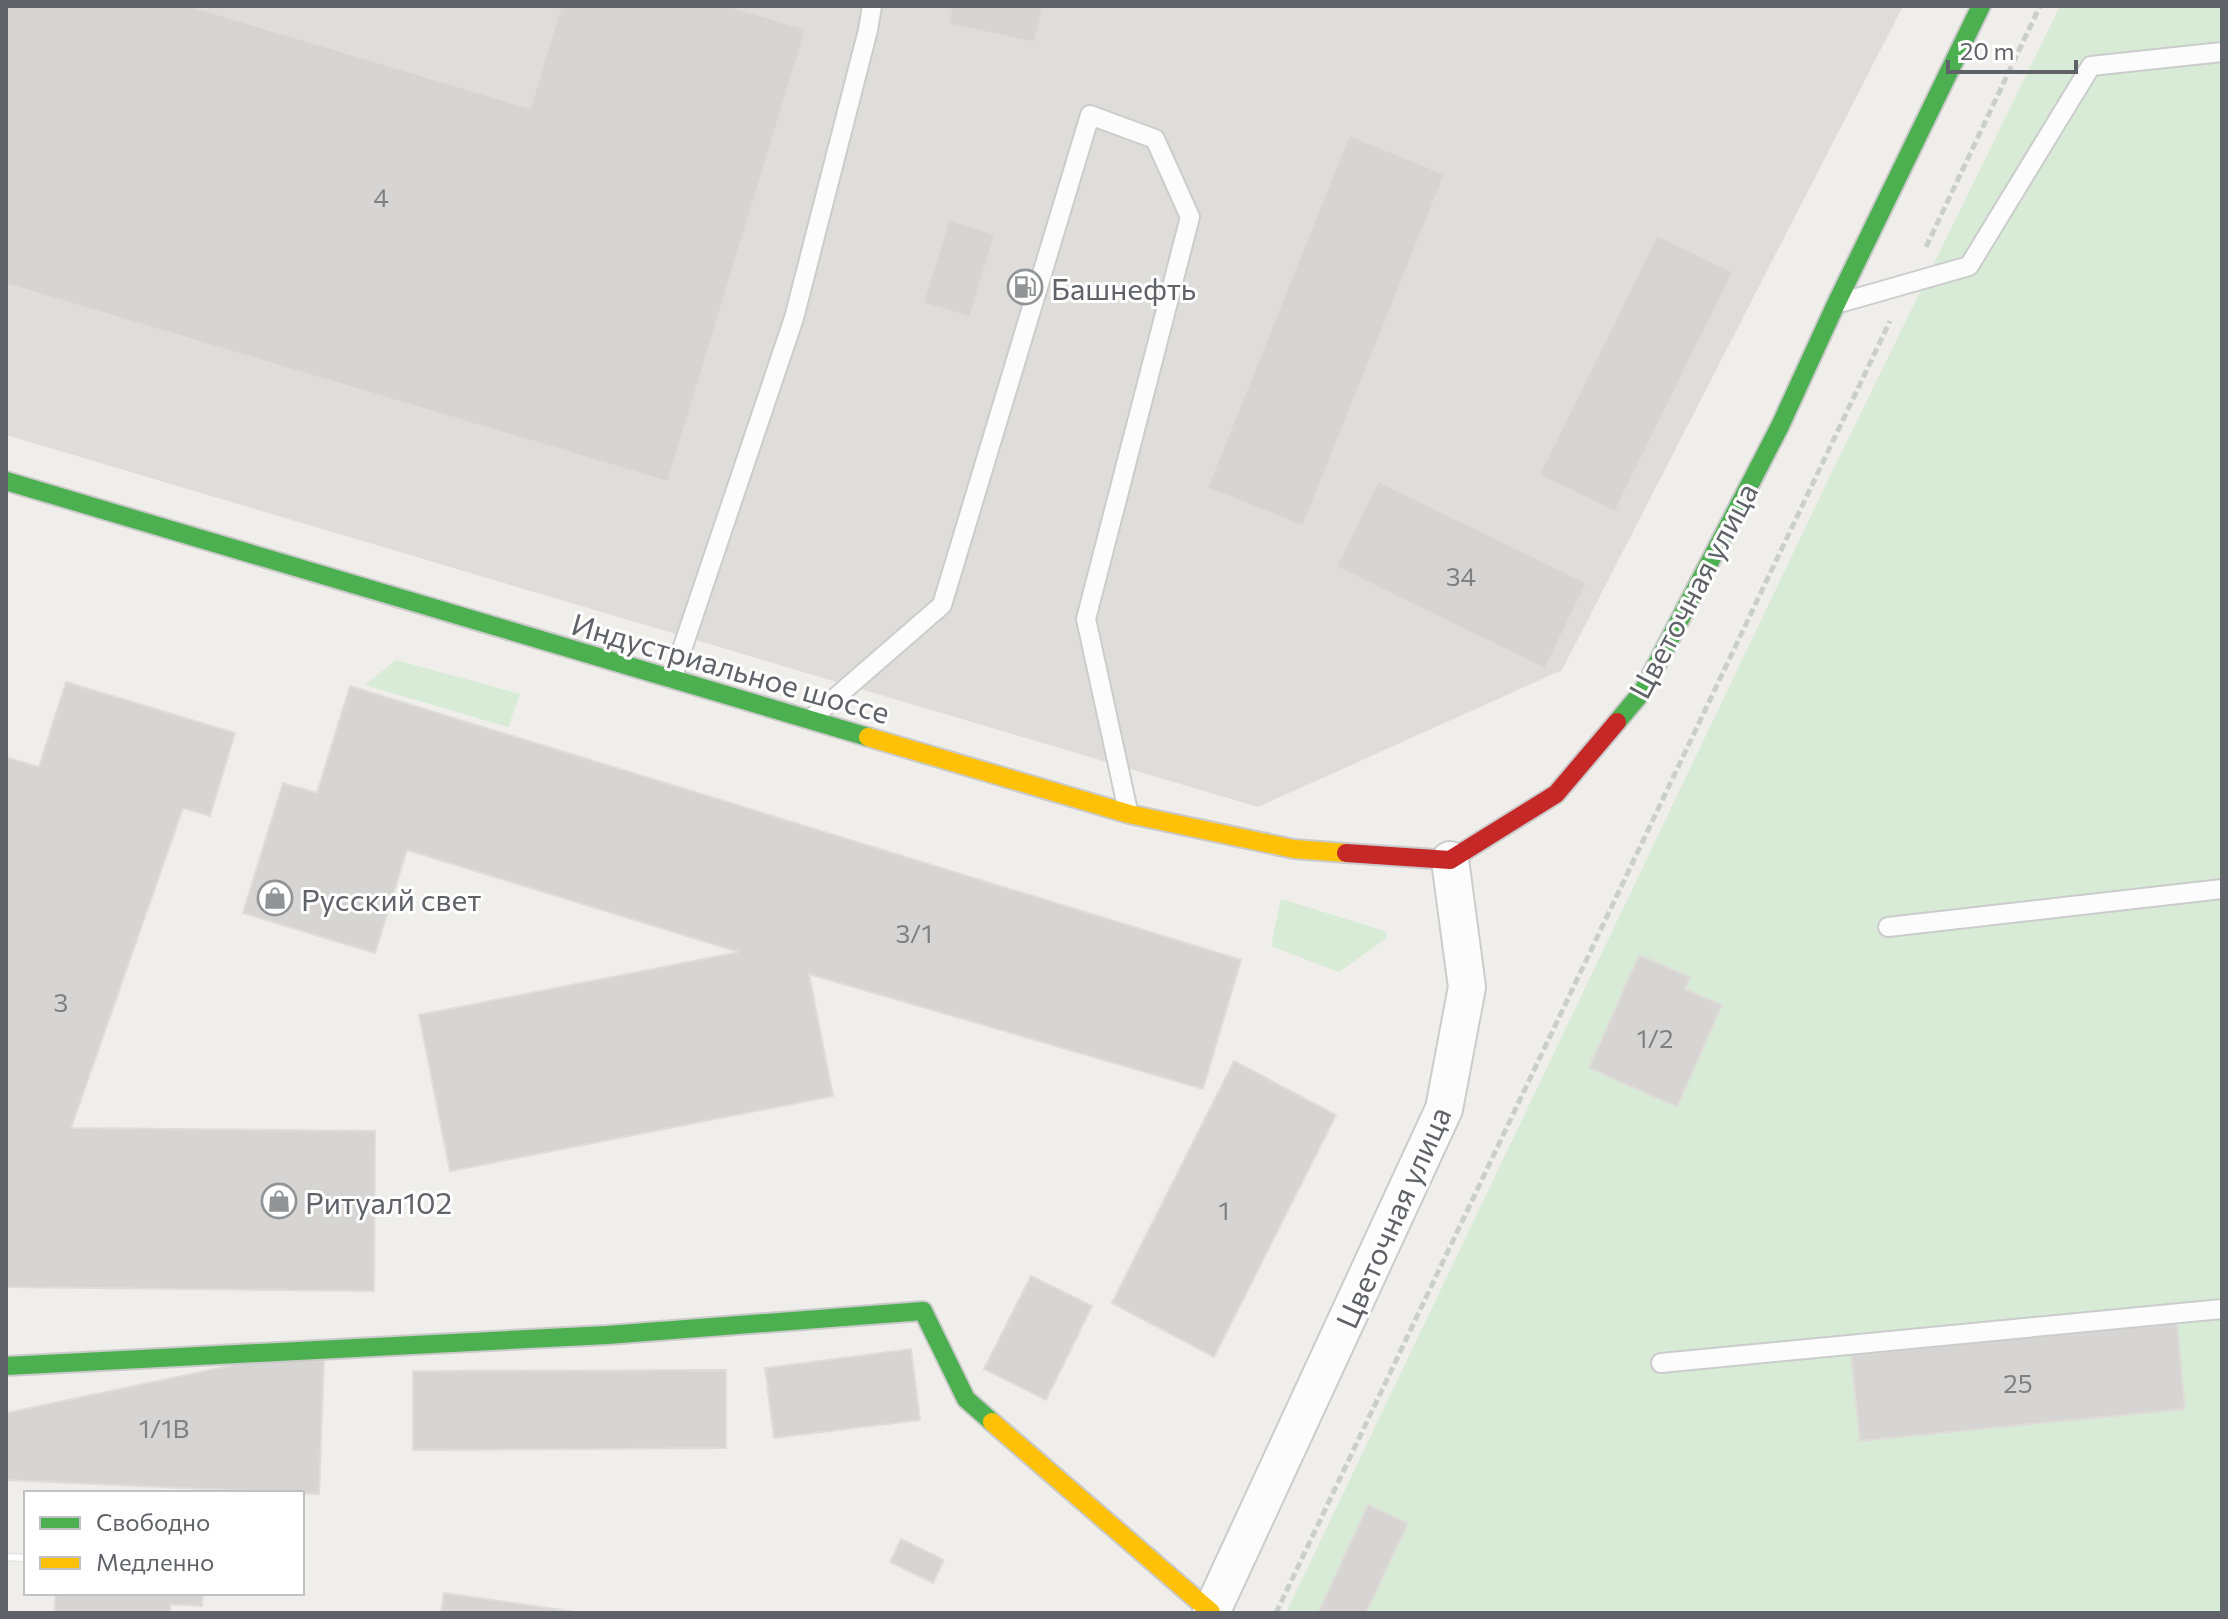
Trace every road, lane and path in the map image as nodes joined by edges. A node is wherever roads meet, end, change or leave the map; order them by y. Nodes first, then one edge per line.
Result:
1 (872, 6) edge
2 (1981, 6) edge
3 (2040, 6) edge
4 (2222, 52) edge
5 (1908, 283) junction
6 (1836, 304) junction
7 (6, 481) edge
8 (672, 679) junction
9 (810, 719) junction
10 (1129, 814) junction
11 (1450, 860) junction
12 (2222, 889) edge
13 (1888, 927) dead end
14 (2222, 1309) edge
15 (1661, 1363) dead end
16 (6, 1366) edge
17 (1211, 1613) edge
18 (1276, 1613) edge

1 - 8 lane
2 - 6 street, Цветочная улица
3 - 5 path
4 - 5 lane
5 - 6 lane
5 - 18 path
6 - 11 street, Цветочная улица
7 - 8 street, Индустриальное шоссе
8 - 9 street, Индустриальное шоссе
9 - 10 street, Индустриальное шоссе
9 - 10 lane
10 - 11 street, Индустриальное шоссе
11 - 17 street, Цветочная улица
12 - 13 lane
14 - 15 lane
16 - 17 street

